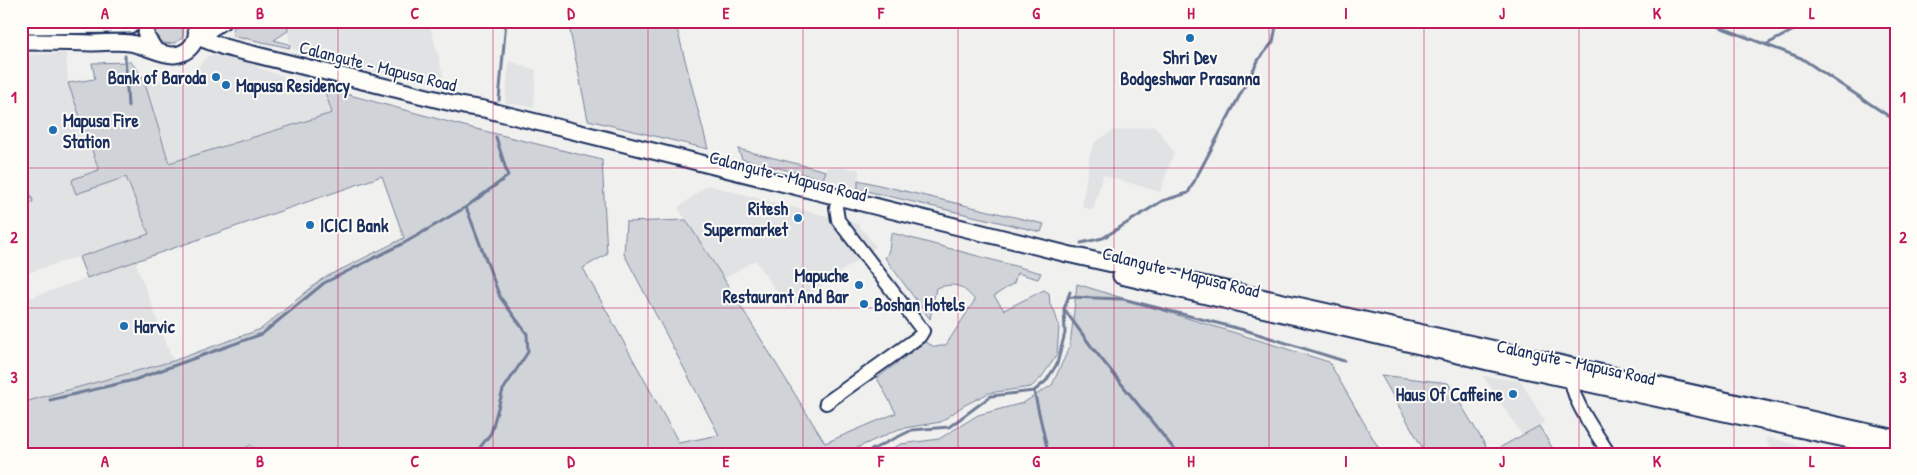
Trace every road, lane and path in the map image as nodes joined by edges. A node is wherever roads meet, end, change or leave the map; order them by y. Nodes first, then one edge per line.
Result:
1 (137, 21) edge
2 (147, 21) edge
3 (194, 21) edge
4 (223, 21) edge
5 (21, 26) edge
6 (197, 37) junction
7 (21, 42) edge
8 (155, 50) junction
9 (837, 202) junction
10 (1571, 373) junction
11 (826, 403) dead end
12 (1896, 438) edge
13 (1896, 450) edge
14 (1609, 454) edge

1 - 5 main road
2 - 8 main road
3 - 6 main road
4 - 6 main road
6 - 8 main road
6 - 9 main road, Calangute - Mapusa Road
7 - 8 main road
9 - 10 main road, Calangute - Mapusa Road
9 - 11 street
10 - 12 main road, Calangute - Mapusa Road
10 - 13 main road, Calangute - Mapusa Road
10 - 14 street

